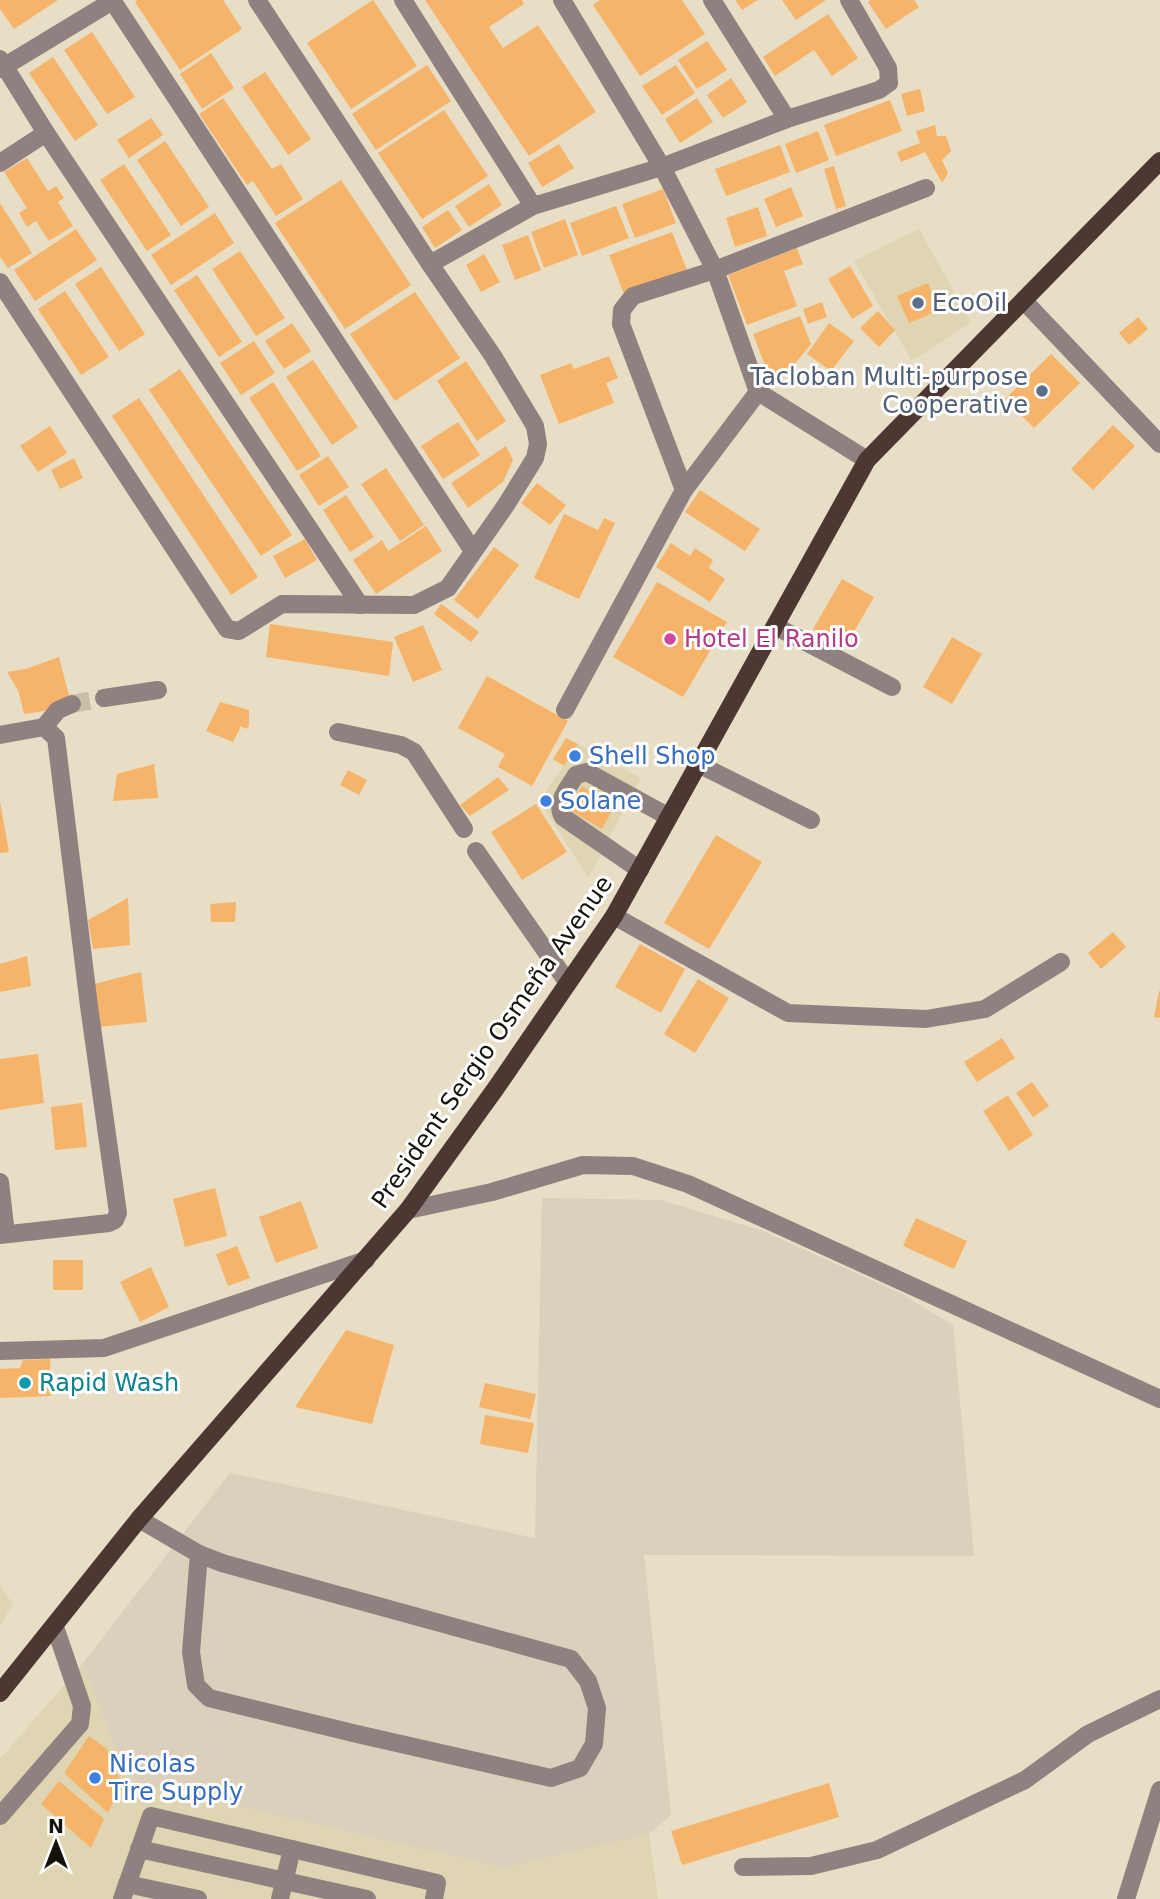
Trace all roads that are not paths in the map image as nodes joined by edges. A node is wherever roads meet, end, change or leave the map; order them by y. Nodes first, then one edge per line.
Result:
1 (113, 0) edge
2 (257, 0) edge
3 (403, 0) edge
4 (562, 0) edge
5 (712, 0) edge
6 (849, 0) edge
7 (1, 65) edge
8 (787, 119) junction
9 (46, 133) junction
10 (1160, 161) edge
11 (0, 163) edge
12 (662, 167) junction
13 (926, 188) dead end
14 (533, 206) junction
15 (429, 264) junction
16 (715, 270) junction
17 (0, 282) edge
18 (1024, 301) junction
19 (758, 392) junction
20 (1160, 444) edge
21 (867, 460) junction
22 (684, 490) junction
23 (472, 551) junction
24 (360, 605) junction
25 (775, 626) junction
26 (892, 687) dead end
27 (158, 690) dead end
28 (104, 698) tunnel mouth
29 (72, 704) tunnel mouth
30 (565, 710) dead end
31 (44, 727) junction
32 (338, 732) dead end
33 (0, 735) edge
34 (698, 764) junction
35 (668, 817) junction
36 (811, 820) dead end
37 (464, 829) dead end
38 (476, 851) dead end
39 (640, 870) junction
40 (614, 916) junction
41 (1061, 962) dead end
42 (568, 983) junction
43 (0, 1182) edge
44 (408, 1210) junction
45 (3, 1234) edge
46 (366, 1260) junction
47 (0, 1351) edge
48 (1160, 1399) edge
49 (139, 1519) junction
50 (199, 1554) junction
51 (55, 1627) junction
52 (4, 1682) edge
53 (1160, 1699) edge
54 (1160, 1790) edge
55 (0, 1816) edge
56 (139, 1849) junction
57 (292, 1849) junction
58 (743, 1867) dead end
59 (285, 1881) junction
60 (124, 1891) edge
61 (198, 1899) edge
62 (280, 1899) edge
63 (367, 1899) edge
64 (434, 1899) edge
65 (1126, 1899) edge

1 - 7 street
1 - 23 street
2 - 15 street
3 - 14 street
4 - 12 street
5 - 8 street
6 - 8 street
7 - 9 street
8 - 12 street
9 - 11 street
9 - 24 street
10 - 18 main road, President Sergio Osmeña Avenue
12 - 14 street
12 - 16 street
13 - 16 street
14 - 15 street
15 - 23 street
16 - 19 street
16 - 22 street
17 - 24 street
18 - 20 street
18 - 21 main road, President Sergio Osmeña Avenue
19 - 21 street
19 - 22 street
21 - 25 main road, President Sergio Osmeña Avenue
22 - 30 street
23 - 24 street
25 - 26 street
25 - 34 main road, President Sergio Osmeña Avenue
27 - 28 street
29 - 31 street
31 - 33 street
31 - 45 street
32 - 37 street
34 - 35 main road, President Sergio Osmeña Avenue
34 - 36 street
35 - 39 main road, President Sergio Osmeña Avenue
35 - 39 street
38 - 42 street
39 - 40 main road, President Sergio Osmeña Avenue
40 - 41 street
40 - 42 main road, President Sergio Osmeña Avenue
42 - 44 main road, President Sergio Osmeña Avenue
43 - 45 street
44 - 46 main road, President Sergio Osmeña Avenue
44 - 48 street
46 - 47 street
46 - 49 main road, President Sergio Osmeña Avenue
49 - 50 street
49 - 51 main road, President Sergio Osmeña Avenue
50 - 50 street
51 - 52 main road, President Sergio Osmeña Avenue
51 - 55 street
53 - 58 street
54 - 65 street
56 - 57 street
56 - 59 street
56 - 60 street
57 - 59 street
57 - 64 street
59 - 62 street
59 - 63 street
60 - 61 street

